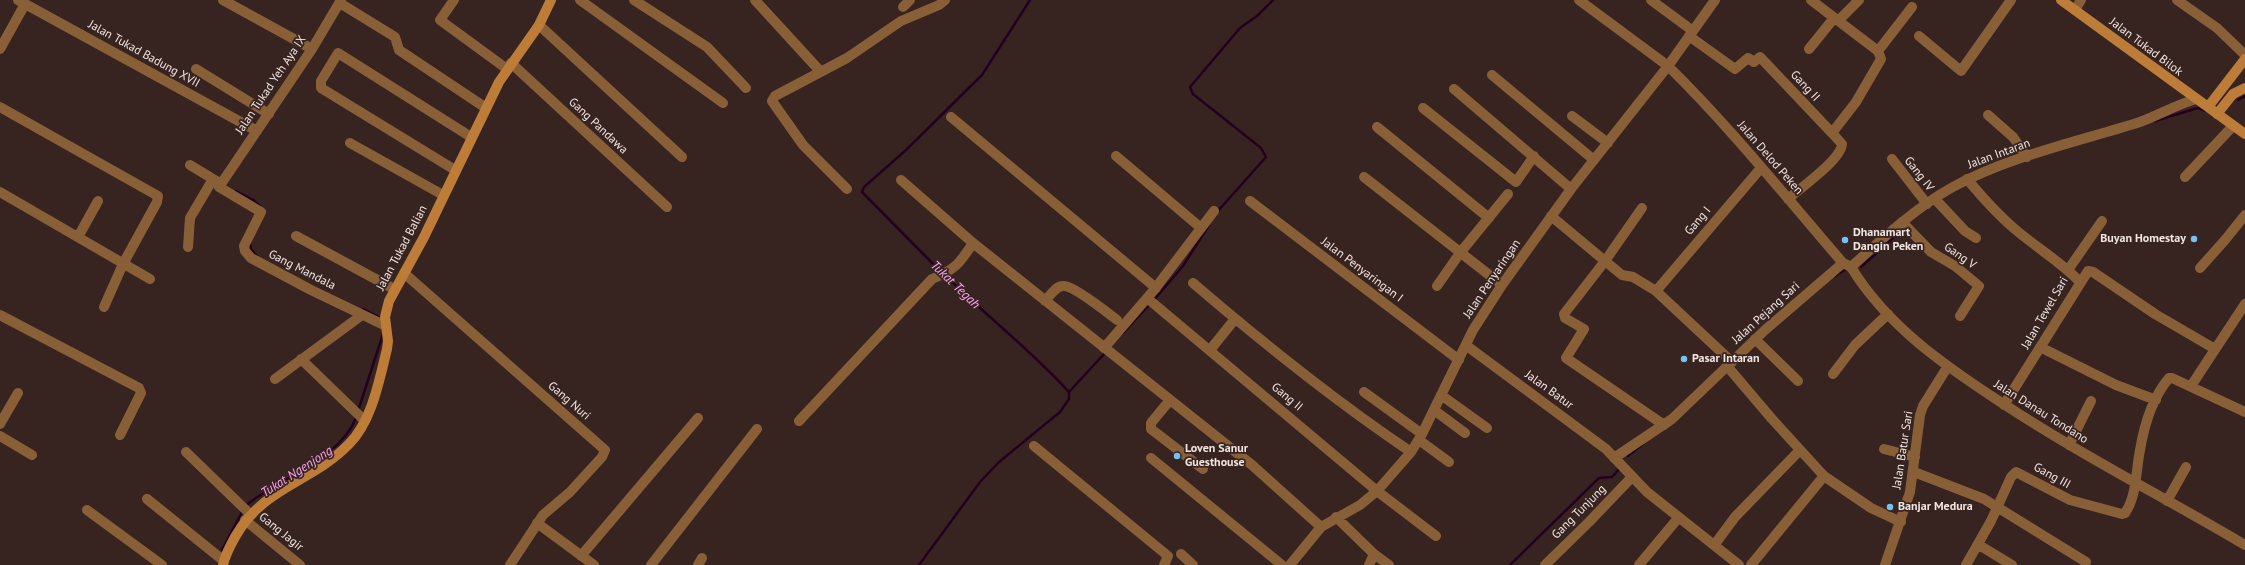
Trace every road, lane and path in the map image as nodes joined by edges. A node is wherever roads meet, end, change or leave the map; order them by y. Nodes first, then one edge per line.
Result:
1 (223, 0) edge
2 (454, 0) edge
3 (580, 0) edge
4 (634, 0) edge
5 (755, 0) edge
6 (945, 0) edge
7 (1579, 0) edge
8 (1651, 0) edge
9 (1715, 0) edge
10 (1811, 0) edge
11 (1859, 0) edge
12 (2011, 0) edge
13 (2061, 0) edge
14 (2081, 0) edge
15 (2177, 0) edge
16 (549, 1) edge
17 (22, 2) edge
18 (342, 3) edge
19 (1912, 7) dead end
20 (2075, 10) junction
21 (1836, 20) junction
22 (539, 25) junction
23 (1691, 34) junction
24 (1919, 36) dead end
25 (0, 48) edge
26 (312, 49) junction
27 (1809, 49) dead end
28 (1878, 51) junction
29 (2245, 55) edge
30 (2245, 59) edge
31 (509, 66) junction
32 (1668, 66) junction
33 (196, 69) dead end
34 (820, 71) junction
35 (1492, 75) dead end
36 (746, 88) dead end
37 (2245, 88) edge
38 (1454, 89) dead end
39 (2183, 90) junction
40 (2215, 97) junction
41 (2196, 99) junction
42 (723, 103) dead end
43 (2225, 103) junction
44 (2178, 104) junction
45 (0, 107) edge
46 (2208, 107) junction
47 (486, 108) junction
48 (1423, 108) dead end
49 (269, 114) junction
50 (2217, 114) junction
51 (951, 116) dead end
52 (1572, 116) dead end
53 (1988, 116) dead end
54 (2233, 126) junction
55 (1377, 127) dead end
56 (257, 131) junction
57 (1832, 133) junction
58 (2245, 134) edge
59 (471, 137) junction
60 (350, 143) dead end
61 (1608, 143) junction
62 (1116, 156) dead end
63 (1534, 156) junction
64 (682, 157) dead end
65 (2027, 157) junction
66 (1892, 159) dead end
67 (1594, 160) junction
68 (190, 166) dead end
69 (1761, 168) junction
70 (455, 170) junction
71 (2185, 176) dead end
72 (1364, 177) dead end
73 (1967, 179) junction
74 (901, 180) dead end
75 (216, 181) junction
76 (847, 189) dead end
77 (1571, 189) junction
78 (0, 192) edge
79 (1508, 194) dead end
80 (444, 195) junction
81 (1788, 199) junction
82 (1250, 200) dead end
83 (98, 201) dead end
84 (1931, 201) junction
85 (667, 207) dead end
86 (1642, 208) dead end
87 (1214, 211) dead end
88 (2245, 215) edge
89 (1551, 216) junction
90 (1489, 218) junction
91 (2102, 221) dead end
92 (1902, 222) junction
93 (1202, 228) junction
94 (296, 236) dead end
95 (78, 237) junction
96 (1976, 238) dead end
97 (974, 243) junction
98 (188, 247) dead end
99 (1460, 253) junction
100 (1605, 261) junction
101 (123, 264) junction
102 (1847, 265) junction
103 (2200, 268) dead end
104 (2068, 270) junction
105 (404, 273) junction
106 (150, 279) dead end
107 (2080, 282) junction
108 (1193, 283) dead end
109 (1502, 285) junction
110 (1437, 286) dead end
111 (1156, 288) junction
112 (394, 289) junction
113 (1656, 291) junction
114 (1045, 301) junction
115 (1150, 301) junction
116 (2245, 304) edge
117 (104, 307) dead end
118 (1888, 314) junction
119 (0, 315) edge
120 (362, 315) junction
121 (1960, 316) dead end
122 (1235, 319) junction
123 (1117, 320) dead end
124 (386, 326) junction
125 (1755, 339) junction
126 (1467, 346) junction
127 (2040, 347) junction
128 (1104, 348) junction
129 (2215, 349) junction
130 (1210, 350) junction
131 (301, 359) junction
132 (1459, 360) junction
133 (1729, 364) junction
134 (1948, 366) junction
135 (1833, 374) dead end
136 (275, 379) dead end
137 (1798, 381) dead end
138 (2191, 386) junction
139 (1364, 392) dead end
140 (18, 393) dead end
141 (1441, 395) junction
142 (1170, 400) junction
143 (2156, 400) junction
144 (2091, 401) dead end
145 (2004, 405) junction
146 (1434, 410) junction
147 (2245, 412) edge
148 (698, 418) dead end
149 (799, 421) dead end
150 (365, 422) junction
151 (0, 424) edge
152 (1664, 425) junction
153 (1487, 428) dead end
154 (757, 429) dead end
155 (1466, 433) dead end
156 (120, 435) dead end
157 (0, 436) edge
158 (1421, 437) junction
159 (2069, 445) junction
160 (1034, 446) dead end
161 (1884, 449) dead end
162 (1800, 450) junction
163 (186, 452) dead end
164 (1411, 452) junction
165 (32, 455) dead end
166 (1915, 457) junction
167 (1151, 458) dead end
168 (1614, 458) junction
169 (1449, 462) dead end
170 (2186, 467) dead end
171 (1203, 469) dead end
172 (1914, 472) junction
173 (1824, 476) junction
174 (1632, 477) junction
175 (2135, 483) junction
176 (1377, 491) junction
177 (147, 499) dead end
178 (2167, 501) junction
179 (1997, 507) junction
180 (87, 510) dead end
181 (1336, 517) junction
182 (1679, 517) junction
183 (246, 519) junction
184 (1902, 522) junction
185 (537, 523) junction
186 (1321, 527) junction
187 (1436, 536) dead end
188 (1715, 544) junction
189 (2245, 544) edge
190 (1979, 545) junction
191 (1180, 554) dead end
192 (1374, 554) junction
193 (581, 556) junction
194 (2086, 562) dead end
195 (223, 563) edge
196 (162, 565) edge
197 (293, 565) edge
198 (300, 565) edge
199 (510, 565) edge
200 (594, 565) edge
201 (651, 565) edge
202 (1164, 565) edge
203 (1193, 565) edge
204 (1282, 565) edge
205 (1290, 565) edge
206 (1369, 565) edge
207 (1389, 565) edge
208 (1545, 565) edge
209 (1639, 565) edge
210 (1740, 565) edge
211 (1751, 565) edge
212 (1885, 565) edge
213 (1966, 565) edge
214 (2012, 565) edge

1 - 26 street
2 - 31 street, Gang Pandawa
3 - 42 street
4 - 36 street
5 - 34 street
6 - 34 street
7 - 32 street, Jalan Delod Peken
8 - 23 street
9 - 23 street, Jalan Penyaringan
10 - 21 street
11 - 21 street
12 - 24 street
13 - 20 street, Jalan Tukad Bilok
14 - 20 street
15 - 29 street
16 - 22 street, Jalan Tukad Balian
17 - 25 street
17 - 56 street, Jalan Tukad Badung XVII
18 - 26 street, Jalan Tukad Yeh Aya IX
18 - 47 street
19 - 28 street
20 - 39 street, Jalan Tukad Bilok
21 - 27 street
21 - 28 street
22 - 31 street, Jalan Tukad Balian
22 - 64 street
23 - 32 street, Jalan Penyaringan
23 - 57 street, Gang II
26 - 49 street, Jalan Tukad Yeh Aya IX
28 - 57 street
30 - 40 street
31 - 47 street, Jalan Tukad Balian
31 - 85 street, Gang Pandawa
32 - 61 street, Jalan Penyaringan
32 - 69 street, Jalan Delod Peken
33 - 49 street
34 - 76 street
35 - 67 street
37 - 43 street
38 - 63 street
39 - 41 street, Jalan Tukad Bilok
39 - 44 street
40 - 43 street
40 - 46 street
41 - 44 street, Jalan Intaran
41 - 46 street, Jalan Tukad Bilok
43 - 50 street
44 - 65 street, Jalan Intaran
45 - 101 street
46 - 50 street, Jalan Tukad Bilok
47 - 59 street, Jalan Tukad Balian
48 - 63 street
49 - 56 street, Jalan Tukad Yeh Aya IX
50 - 54 street, Jalan Tukad Bilok
51 - 111 street
52 - 61 street
53 - 65 street
54 - 58 street, Jalan Tukad Bilok
54 - 71 street
55 - 90 street
56 - 75 street, Jalan Tukad Yeh Aya IX
57 - 81 street, Gang II
59 - 70 street, Jalan Tukad Balian
59 - 70 street
60 - 80 street
61 - 67 street, Jalan Penyaringan
62 - 93 street
63 - 77 street
65 - 73 street, Jalan Intaran
66 - 84 street, Gang IV
67 - 77 street, Jalan Penyaringan
68 - 75 street
69 - 81 street, Jalan Delod Peken
69 - 113 street, Gang I
70 - 80 street, Jalan Tukad Balian
72 - 99 street
73 - 84 street, Jalan Intaran
73 - 104 street, Jalan Tewel Sari
74 - 97 street
75 - 98 street, Jalan Tukad Yeh Aya IX
75 - 120 street, Gang Mandala
77 - 89 street, Jalan Penyaringan
78 - 95 street
79 - 90 street
80 - 105 street, Jalan Tukad Balian
81 - 102 street, Jalan Delod Peken
82 - 132 street, Jalan Penyaringan I
83 - 95 street
84 - 92 street, Jalan Intaran
84 - 96 street
86 - 100 street
87 - 93 street
88 - 103 street
89 - 100 street
89 - 109 street, Jalan Penyaringan
90 - 99 street
91 - 104 street
92 - 102 street, Jalan Intaran
92 - 121 street, Gang V
93 - 111 street
94 - 112 street
95 - 101 street
97 - 114 street
97 - 149 street
99 - 109 street
99 - 110 street
100 - 113 street
100 - 152 street
101 - 106 street
101 - 117 street
102 - 118 street, Jalan Danau Tondano
102 - 125 street, Jalan Pejang Sari
104 - 107 street, Jalan Tewel Sari
105 - 112 street, Jalan Tukad Balian
105 - 185 street, Gang Nuri
107 - 127 street, Jalan Tewel Sari
107 - 129 street
108 - 122 street
109 - 126 street, Jalan Penyaringan
111 - 115 street
112 - 124 street, Jalan Tukad Balian
113 - 133 street
114 - 123 street
114 - 128 street
115 - 128 street
115 - 130 street, Gang II
116 - 129 street
118 - 134 street, Jalan Danau Tondano
118 - 135 street
119 - 156 street
120 - 124 street, Gang Mandala
120 - 131 street
122 - 130 street
122 - 164 street
124 - 150 street, Jalan Tukad Balian
125 - 133 street, Jalan Pejang Sari
125 - 137 street
126 - 132 street, Jalan Penyaringan
126 - 168 street, Jalan Batur
127 - 143 street
127 - 145 street, Jalan Tewel Sari
128 - 142 street
129 - 138 street
130 - 176 street, Gang II
131 - 136 street
131 - 150 street
132 - 141 street, Jalan Penyaringan
133 - 152 street, Jalan Pejang Sari
133 - 162 street
134 - 145 street, Jalan Danau Tondano
134 - 166 street, Jalan Batur Sari
138 - 143 street
138 - 147 street
139 - 158 street
140 - 151 street
141 - 146 street, Jalan Penyaringan
141 - 153 street
142 - 171 street
142 - 186 street
143 - 175 street
144 - 159 street
145 - 159 street, Jalan Danau Tondano
146 - 155 street
146 - 158 street, Jalan Penyaringan
148 - 193 street
150 - 183 street, Jalan Tukad Balian
152 - 168 street, Jalan Pejang Sari
154 - 201 street
157 - 165 street
158 - 164 street, Jalan Penyaringan
158 - 169 street
159 - 175 street, Jalan Danau Tondano
160 - 202 street
161 - 166 street
162 - 173 street
162 - 188 street
163 - 183 street
164 - 176 street, Jalan Penyaringan
166 - 172 street, Jalan Batur Sari
167 - 204 street
168 - 174 street, Jalan Batur
170 - 178 street
172 - 179 street
172 - 184 street, Jalan Batur Sari
173 - 184 street
173 - 211 street
174 - 182 street, Jalan Batur
174 - 208 street, Gang Tunjung
175 - 178 street, Jalan Danau Tondano
175 - 179 street, Gang III
176 - 181 street, Jalan Penyaringan
176 - 187 street, Gang II
177 - 195 street
178 - 189 street, Jalan Danau Tondano
179 - 190 street, Gang III
179 - 194 street
180 - 196 street
181 - 186 street, Jalan Penyaringan
181 - 192 street
182 - 188 street, Jalan Batur
182 - 209 street
183 - 195 street, Jalan Tukad Balian
183 - 197 street, Gang Jagir
183 - 198 street, Gang Jagir
184 - 212 street, Jalan Batur Sari
185 - 193 street
185 - 199 street, Gang Nuri
186 - 205 street, Jalan Penyaringan
188 - 210 street, Jalan Batur
190 - 213 street, Gang III
190 - 214 street
191 - 203 street
192 - 206 street
192 - 207 street
193 - 200 street

